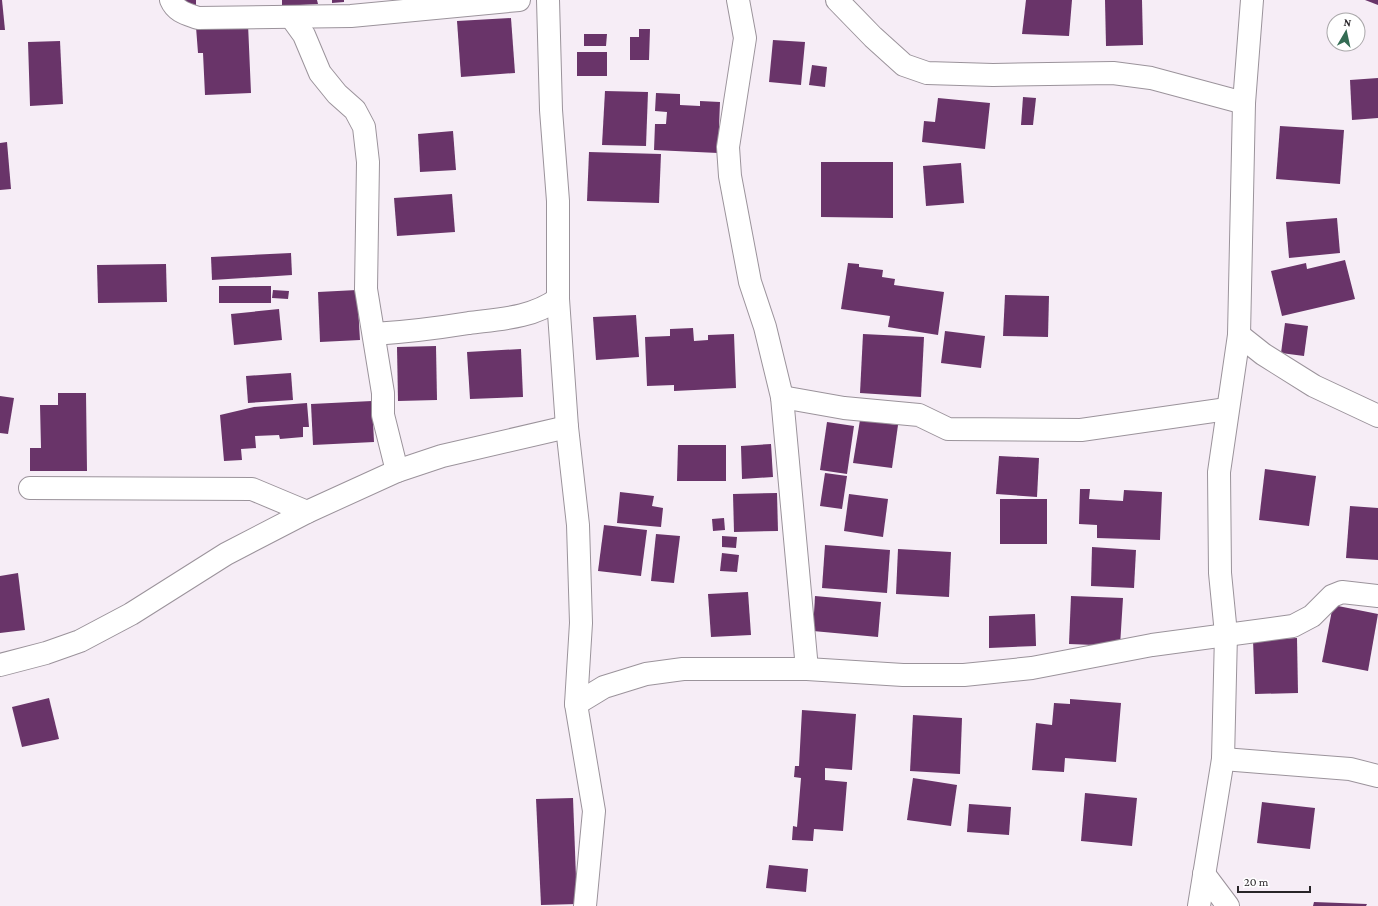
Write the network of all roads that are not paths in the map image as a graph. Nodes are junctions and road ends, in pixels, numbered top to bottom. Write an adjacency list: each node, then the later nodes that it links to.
1 (171, 0): 7 (street)
2 (519, 0): 7 (street)
3 (548, 0): 9 (street)
4 (738, 0): 12 (street)
5 (837, 0): 8 (street)
6 (1252, 0): 8 (street)
7 (291, 17): 10 (street)
8 (1244, 103): 11 (street)
9 (558, 299): 10 (street); 15 (street)
10 (374, 334): 16 (street)
11 (1239, 335): 13 (street); 14 (street)
12 (782, 397): 13 (street); 22 (street)
13 (1227, 409): 20 (street)
14 (1378, 416)
15 (567, 427): 16 (street); 23 (street)
16 (397, 471): 18 (street)
17 (30, 488): 18 (street)
18 (307, 512): 21 (street)
19 (1378, 596): 20 (street)
20 (1226, 634): 22 (street); 24 (street)
21 (0, 665)
22 (807, 669): 23 (street)
23 (576, 704): 27 (street)
24 (1223, 759): 25 (street); 26 (street)
25 (1378, 776)
26 (1204, 874): 28 (street); 29 (street)
27 (585, 906)
28 (1199, 906)
29 (1228, 906)

